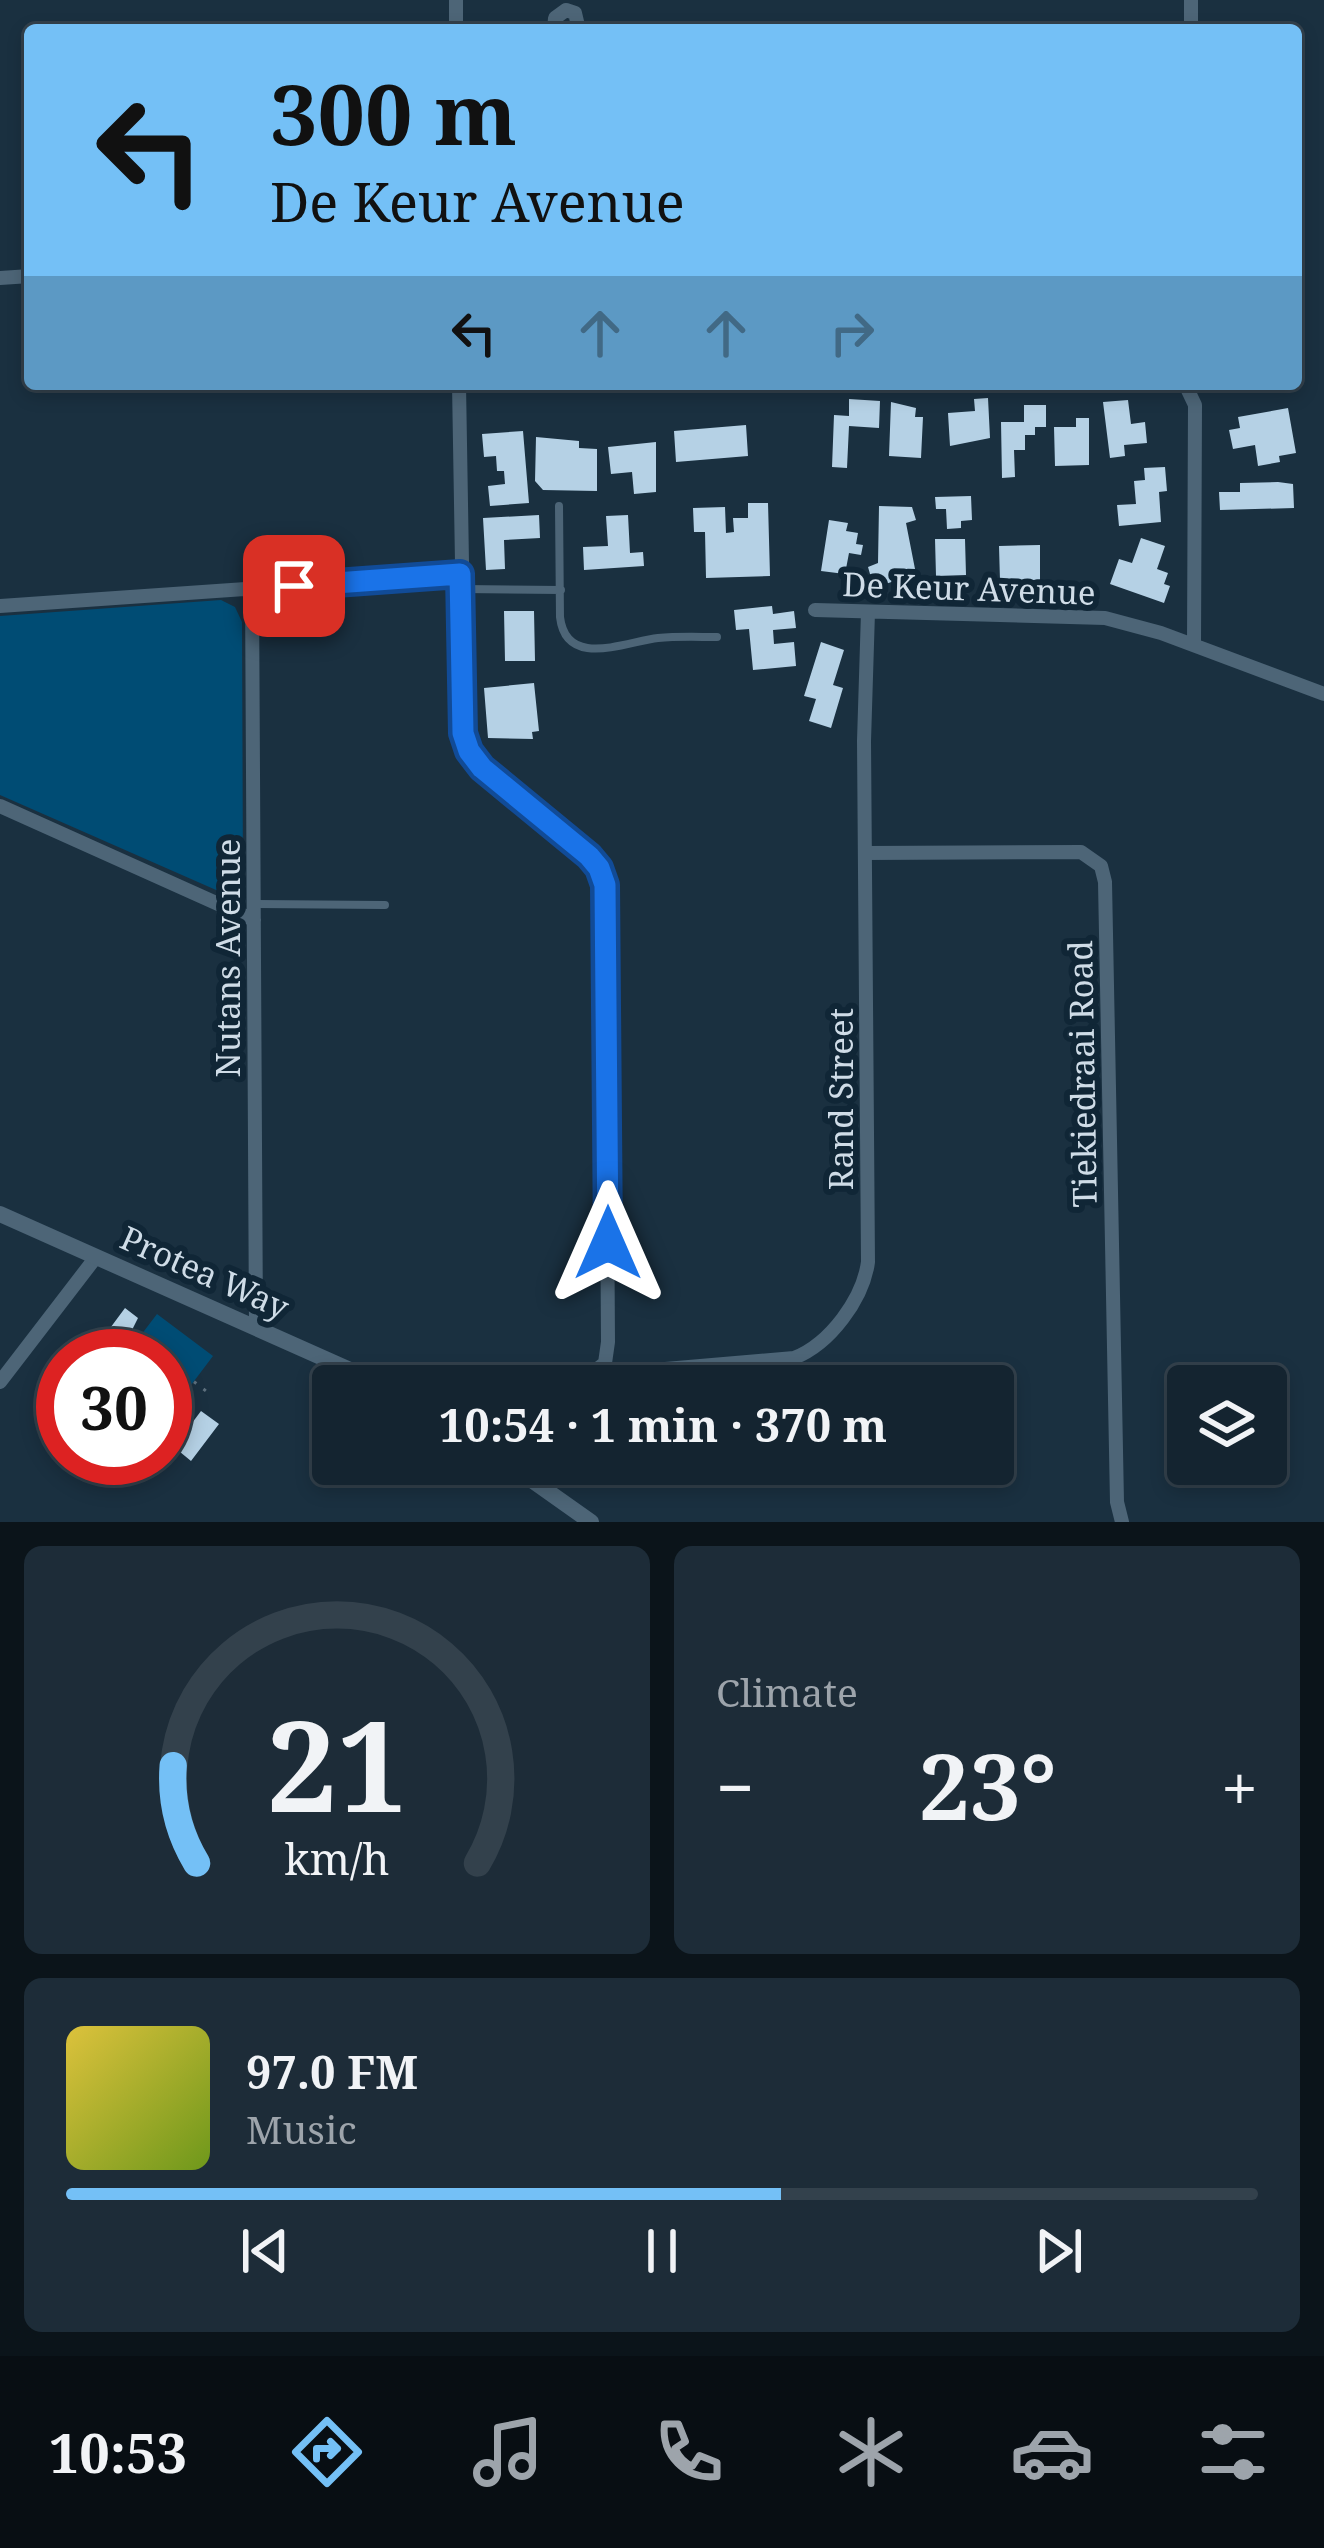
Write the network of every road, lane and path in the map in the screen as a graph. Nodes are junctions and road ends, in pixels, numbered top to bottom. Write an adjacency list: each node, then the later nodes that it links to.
1 (554, 24): 2 (street)
2 (578, 24)
3 (459, 390): 6 (street)
4 (1188, 390): 13 (street)
5 (559, 506): 8 (lane)
6 (460, 581): 7 (street); 8 (lane); 23 (street)
7 (252, 589): 9 (street); 18 (street, Nutans Avenue)
8 (561, 590): 12 (lane)
9 (0, 606)
10 (815, 610): 11 (street, De Keur Avenue)
11 (868, 612): 13 (street, De Keur Avenue); 16 (street, Rand Street)
12 (717, 637)
13 (1194, 644): 14 (street, De Keur Avenue)
14 (1324, 694)
15 (0, 806): 18 (street)
16 (865, 853): 24 (street, Rand Street); 30 (street, Tiekiedraai Road)
17 (385, 905): 18 (lane)
18 (254, 912): 21 (street, Nutans Avenue)
19 (0, 1214): 20 (street, Protea Way)
20 (96, 1257): 21 (street, Protea Way); 26 (street)
21 (256, 1328): 22 (street, Protea Way)
22 (339, 1365)
23 (603, 1365)
24 (712, 1365)
25 (192, 1380): 27 (path)
26 (0, 1382)
27 (206, 1391)
28 (539, 1485): 29 (street)
29 (591, 1522)
30 (1122, 1522)

